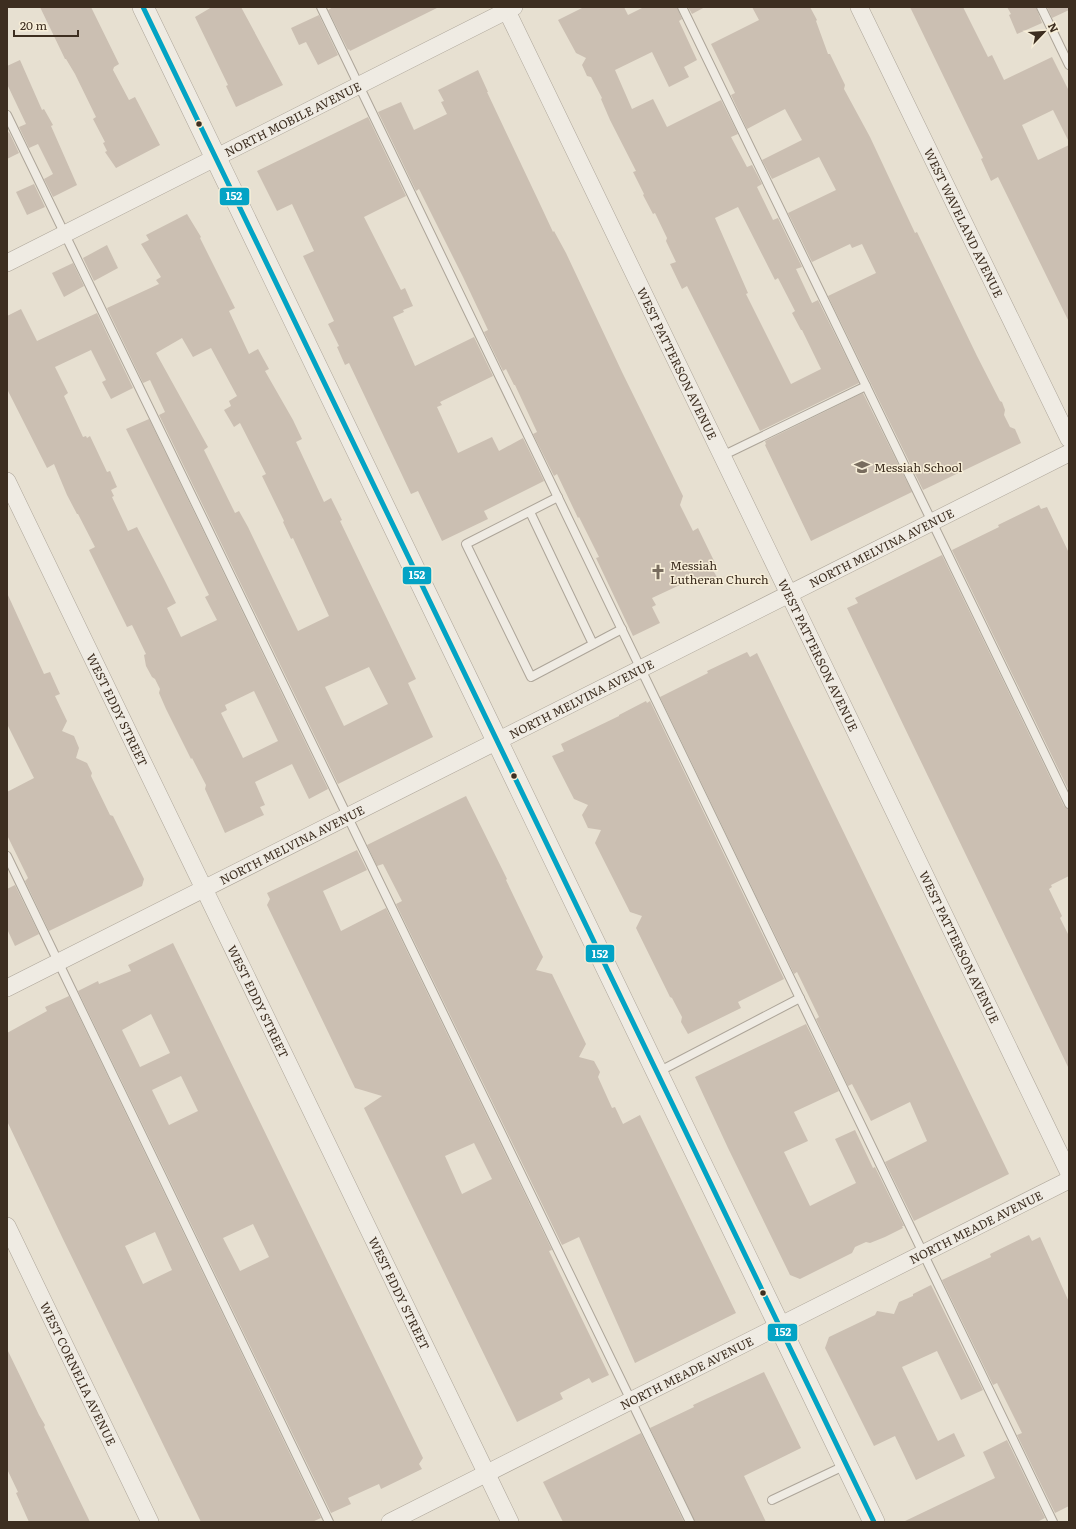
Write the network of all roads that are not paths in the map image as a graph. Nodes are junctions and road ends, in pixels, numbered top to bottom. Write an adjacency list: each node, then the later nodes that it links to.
1 (143, 7): 10 (street)
2 (321, 7): 8 (lane)
3 (682, 7): 13 (lane)
4 (859, 7): 14 (street, WEST WAVELAND AVENUE)
5 (1041, 7): 7 (lane)
6 (508, 8): 8 (street, NORTH MOBILE AVENUE); 16 (street, WEST PATTERSON AVENUE)
7 (1069, 65)
8 (359, 85): 10 (street, NORTH MOBILE AVENUE); 18 (lane)
9 (7, 114): 11 (lane)
10 (216, 158): 11 (street, NORTH MOBILE AVENUE); 25 (street)
11 (65, 234): 12 (street, NORTH MOBILE AVENUE); 27 (lane)
12 (7, 263)
13 (866, 386): 16 (lane); 20 (lane)
14 (1069, 439)
15 (1069, 453): 20 (street, NORTH MELVINA AVENUE)
16 (722, 456): 21 (street, WEST PATTERSON AVENUE)
17 (7, 481): 29 (street, WEST EDDY STREET)
18 (558, 497): 19 (lane); 22 (lane)
19 (530, 512): 23 (lane); 23 (lane)
20 (932, 522): 21 (street, NORTH MELVINA AVENUE); 26 (lane)
21 (789, 594): 24 (street, NORTH MELVINA AVENUE); 34 (street, WEST PATTERSON AVENUE)
22 (622, 629): 23 (lane); 24 (lane)
23 (593, 644)
24 (641, 669): 25 (street, NORTH MELVINA AVENUE); 32 (lane)
25 (498, 741): 27 (street, NORTH MELVINA AVENUE); 33 (street)
26 (1069, 804)
27 (348, 817): 29 (street, NORTH MELVINA AVENUE); 39 (lane)
28 (7, 856): 30 (lane)
29 (204, 889): 30 (street, NORTH MELVINA AVENUE); 41 (street, WEST EDDY STREET)
30 (59, 962): 31 (street, NORTH MELVINA AVENUE); 44 (lane)
31 (7, 988)
32 (800, 998): 33 (lane); 37 (lane)
33 (658, 1073): 38 (street)
34 (1069, 1173)
35 (1069, 1180): 37 (street, NORTH MEADE AVENUE)
36 (7, 1226): 43 (street, WEST CORNELIA AVENUE)
37 (924, 1253): 38 (street, NORTH MEADE AVENUE); 49 (lane)
38 (780, 1326): 39 (street, NORTH MEADE AVENUE); 40 (street)
39 (631, 1401): 41 (street, NORTH MEADE AVENUE); 47 (lane)
40 (846, 1464): 42 (lane); 48 (street)
41 (486, 1474): 45 (street, NORTH MEADE AVENUE); 46 (street, WEST EDDY STREET)
42 (772, 1500)
43 (150, 1522)
44 (329, 1522)
45 (390, 1522)
46 (510, 1522)
47 (690, 1522)
48 (874, 1522)
49 (1053, 1522)

